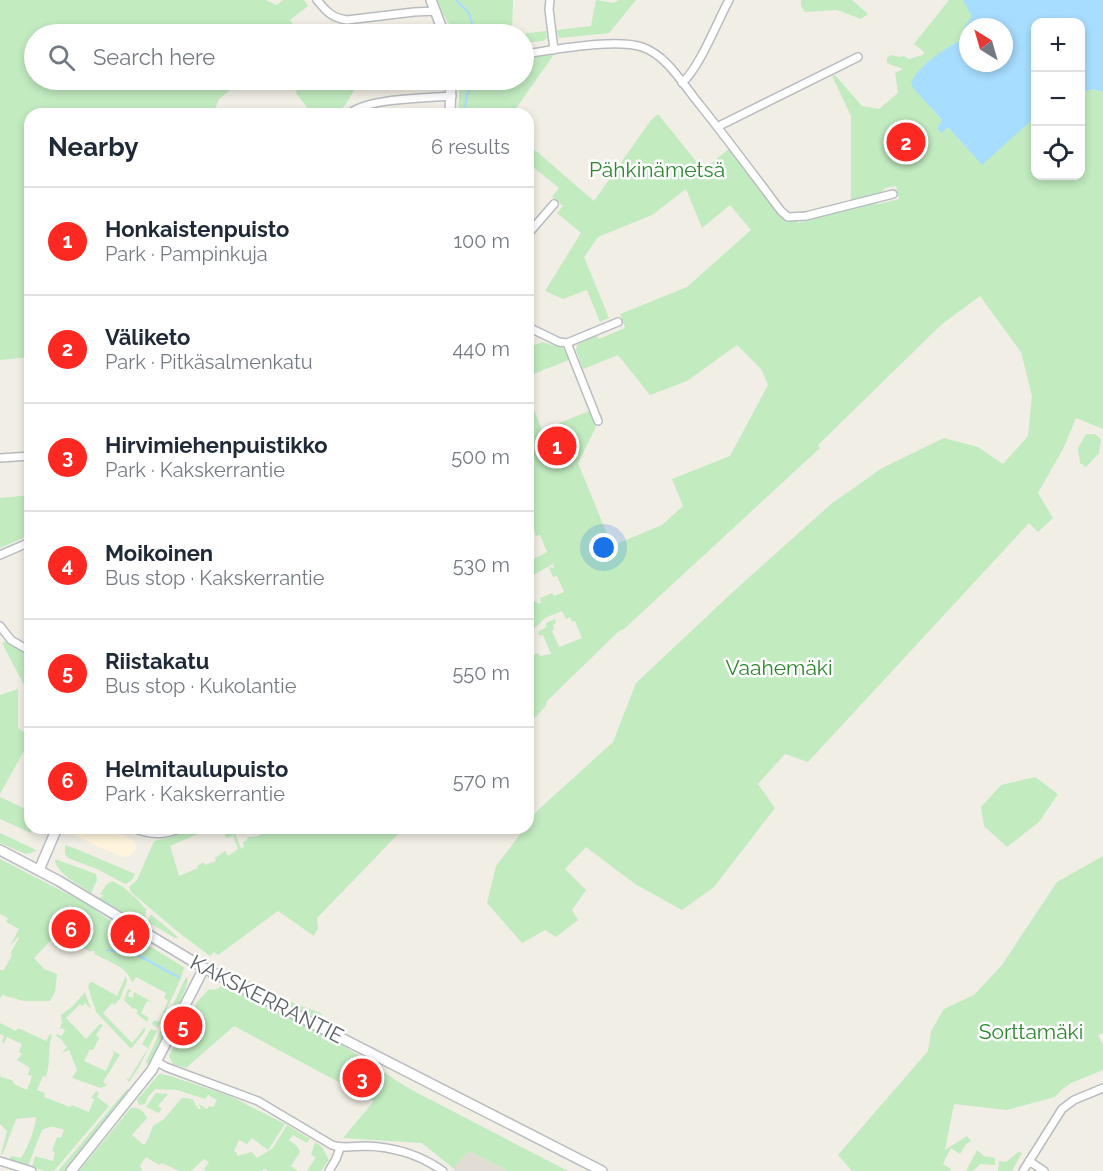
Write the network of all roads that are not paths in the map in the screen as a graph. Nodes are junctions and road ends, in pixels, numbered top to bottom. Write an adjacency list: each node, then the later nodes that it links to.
1 (316, 0): 5 (street)
2 (431, 0): 5 (main road)
3 (550, 0): 7 (street)
4 (729, 0): 10 (street)
5 (436, 11): 6 (main road)
6 (441, 24)
7 (554, 50): 8 (street); 10 (street)
8 (534, 53)
9 (858, 57): 15 (street)
10 (682, 82): 15 (street)
11 (452, 90): 12 (main road)
12 (452, 96): 13 (street); 14 (main road)
13 (358, 108)
14 (451, 108)
15 (717, 127): 16 (street)
16 (893, 194)
17 (554, 204): 18 (street)
18 (534, 227)
19 (618, 322): 21 (street)
20 (534, 330): 21 (street)
21 (567, 343): 22 (street)
22 (598, 421)
23 (24, 456): 24 (street)
24 (0, 458)
25 (24, 545): 26 (street)
26 (0, 555)
27 (0, 626): 28 (street)
28 (24, 648)
29 (54, 834): 31 (main road)
30 (0, 850): 31 (main road, KAKSKERRANTIE)
31 (39, 870): 32 (main road, KAKSKERRANTIE)
32 (204, 968): 33 (main road); 42 (main road, KAKSKERRANTIE)
33 (157, 1062): 35 (street); 39 (main road)
34 (1103, 1088): 37 (street)
35 (340, 1148): 40 (street); 41 (street)
36 (0, 1161): 38 (street)
37 (1029, 1161): 43 (street); 44 (street)
38 (32, 1171)
39 (71, 1171)
40 (329, 1171)
41 (443, 1171)
42 (602, 1171)
43 (1023, 1171)
44 (1044, 1171)

